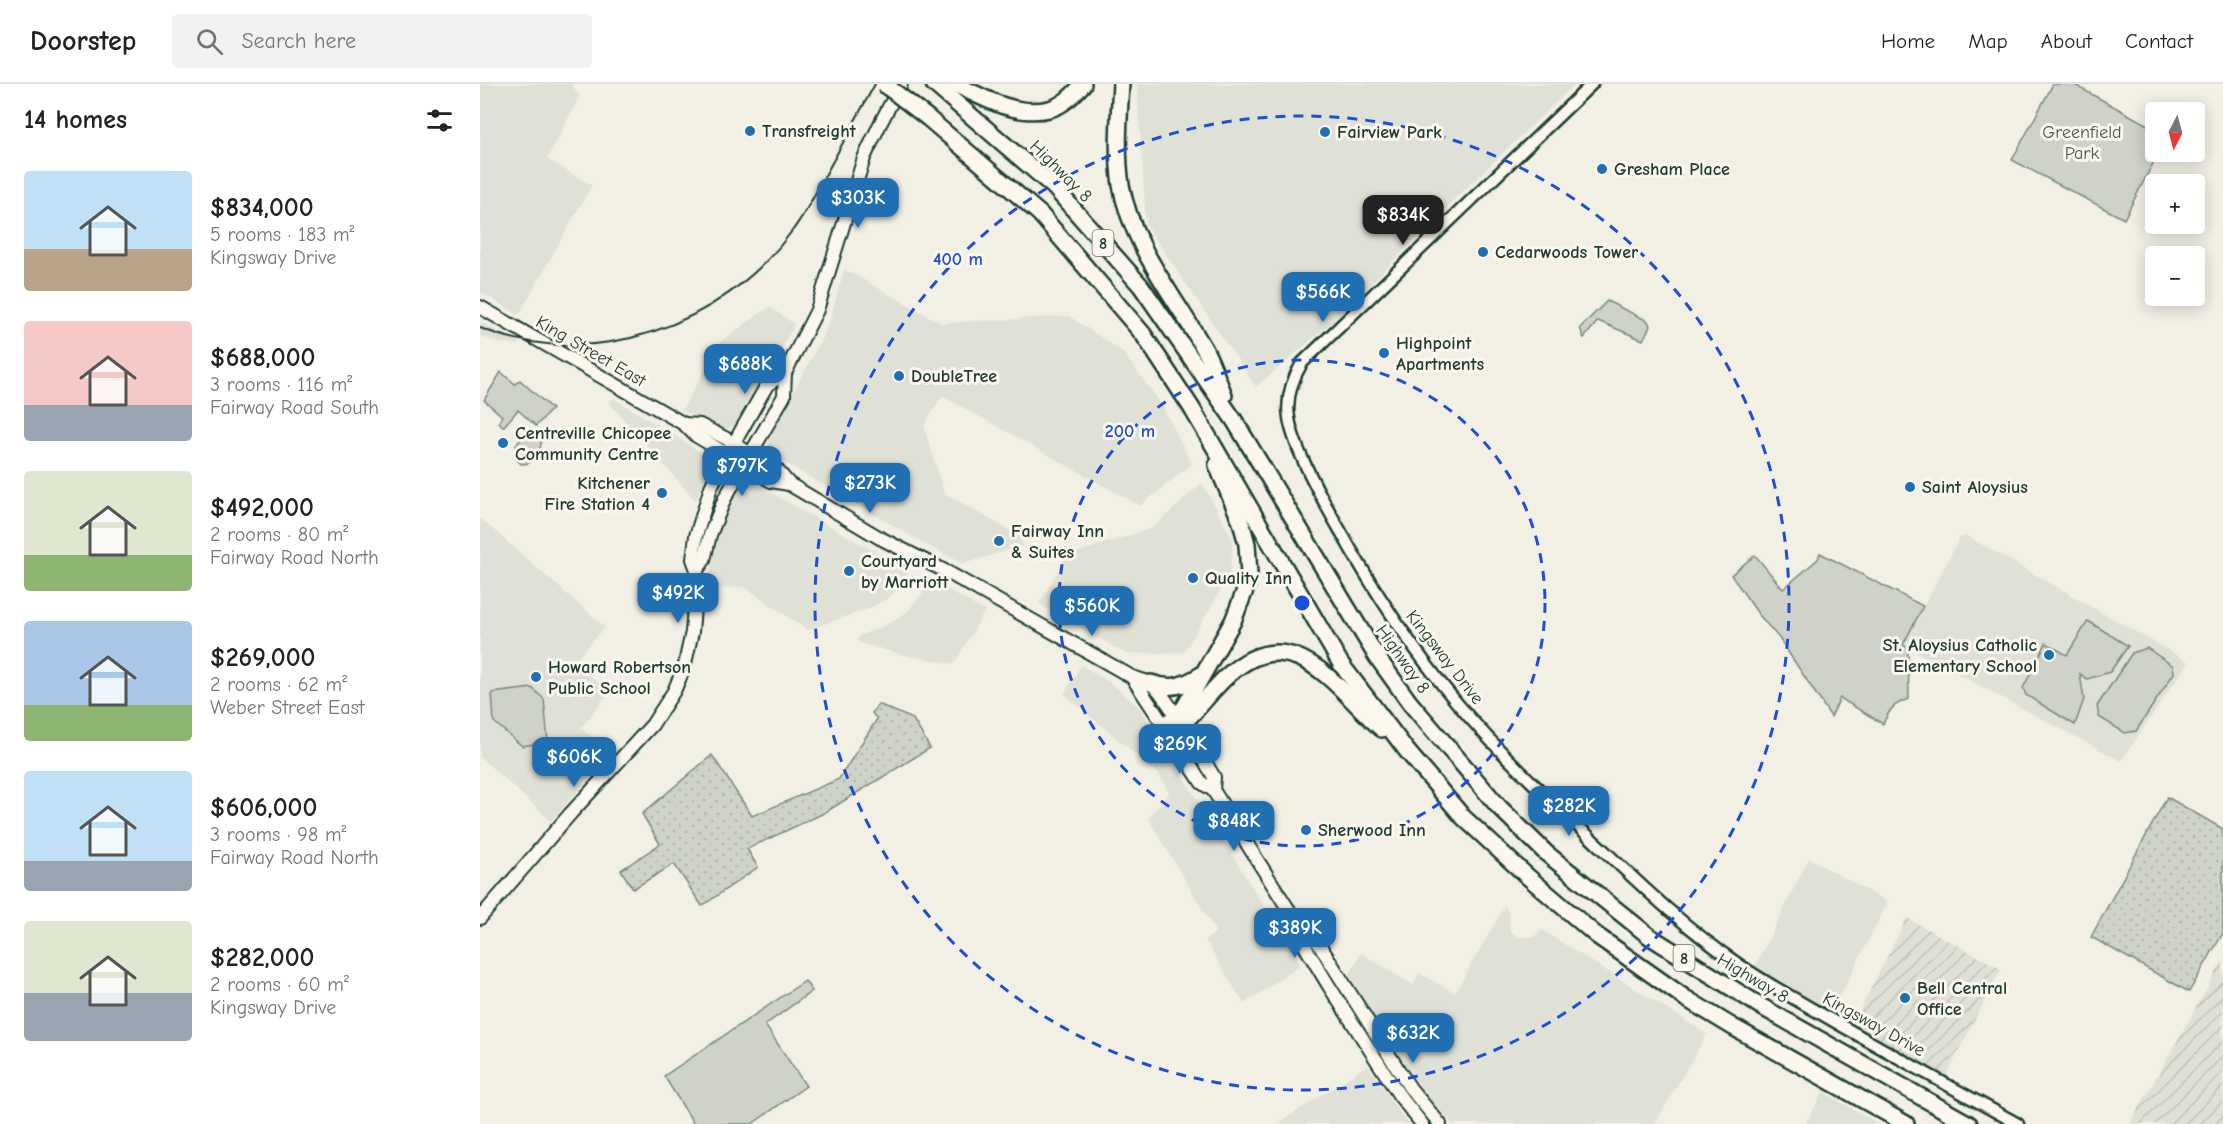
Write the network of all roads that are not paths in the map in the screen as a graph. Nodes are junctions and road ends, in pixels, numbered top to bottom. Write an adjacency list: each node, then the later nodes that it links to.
1 (884, 84): 10 (highway, 8, bridge)
2 (901, 84): 8 (main road)
3 (1083, 84): 6 (highway)
4 (1121, 84): 9 (highway)
5 (1592, 84): 25 (street, Kingsway Drive)
6 (944, 86): 9 (highway, Highway 8 / 8)
7 (480, 308): 11 (main road, King Street East)
8 (785, 373): 11 (main road); 12 (main road)
9 (1234, 420): 24 (highway, Highway 8 / 8)
10 (1212, 442): 14 (highway); 18 (highway, 8)
11 (731, 449): 12 (main road, King Street East); 13 (main road)
12 (747, 459): 13 (main road); 15 (main road, King Street East)
13 (697, 570): 19 (main road)
14 (1203, 673): 16 (highway); 17 (highway)
15 (1132, 677): 16 (main road, King Street East); 17 (main road, King Street East)
16 (1151, 683): 17 (main road)
17 (1174, 725): 18 (highway); 20 (main road)
18 (1407, 751): 23 (highway, 8)
19 (480, 918)
20 (1304, 934): 21 (main road); 22 (main road)
21 (1422, 1124)
22 (1440, 1124)
23 (1906, 1124)
24 (1970, 1124)
25 (2018, 1124)

